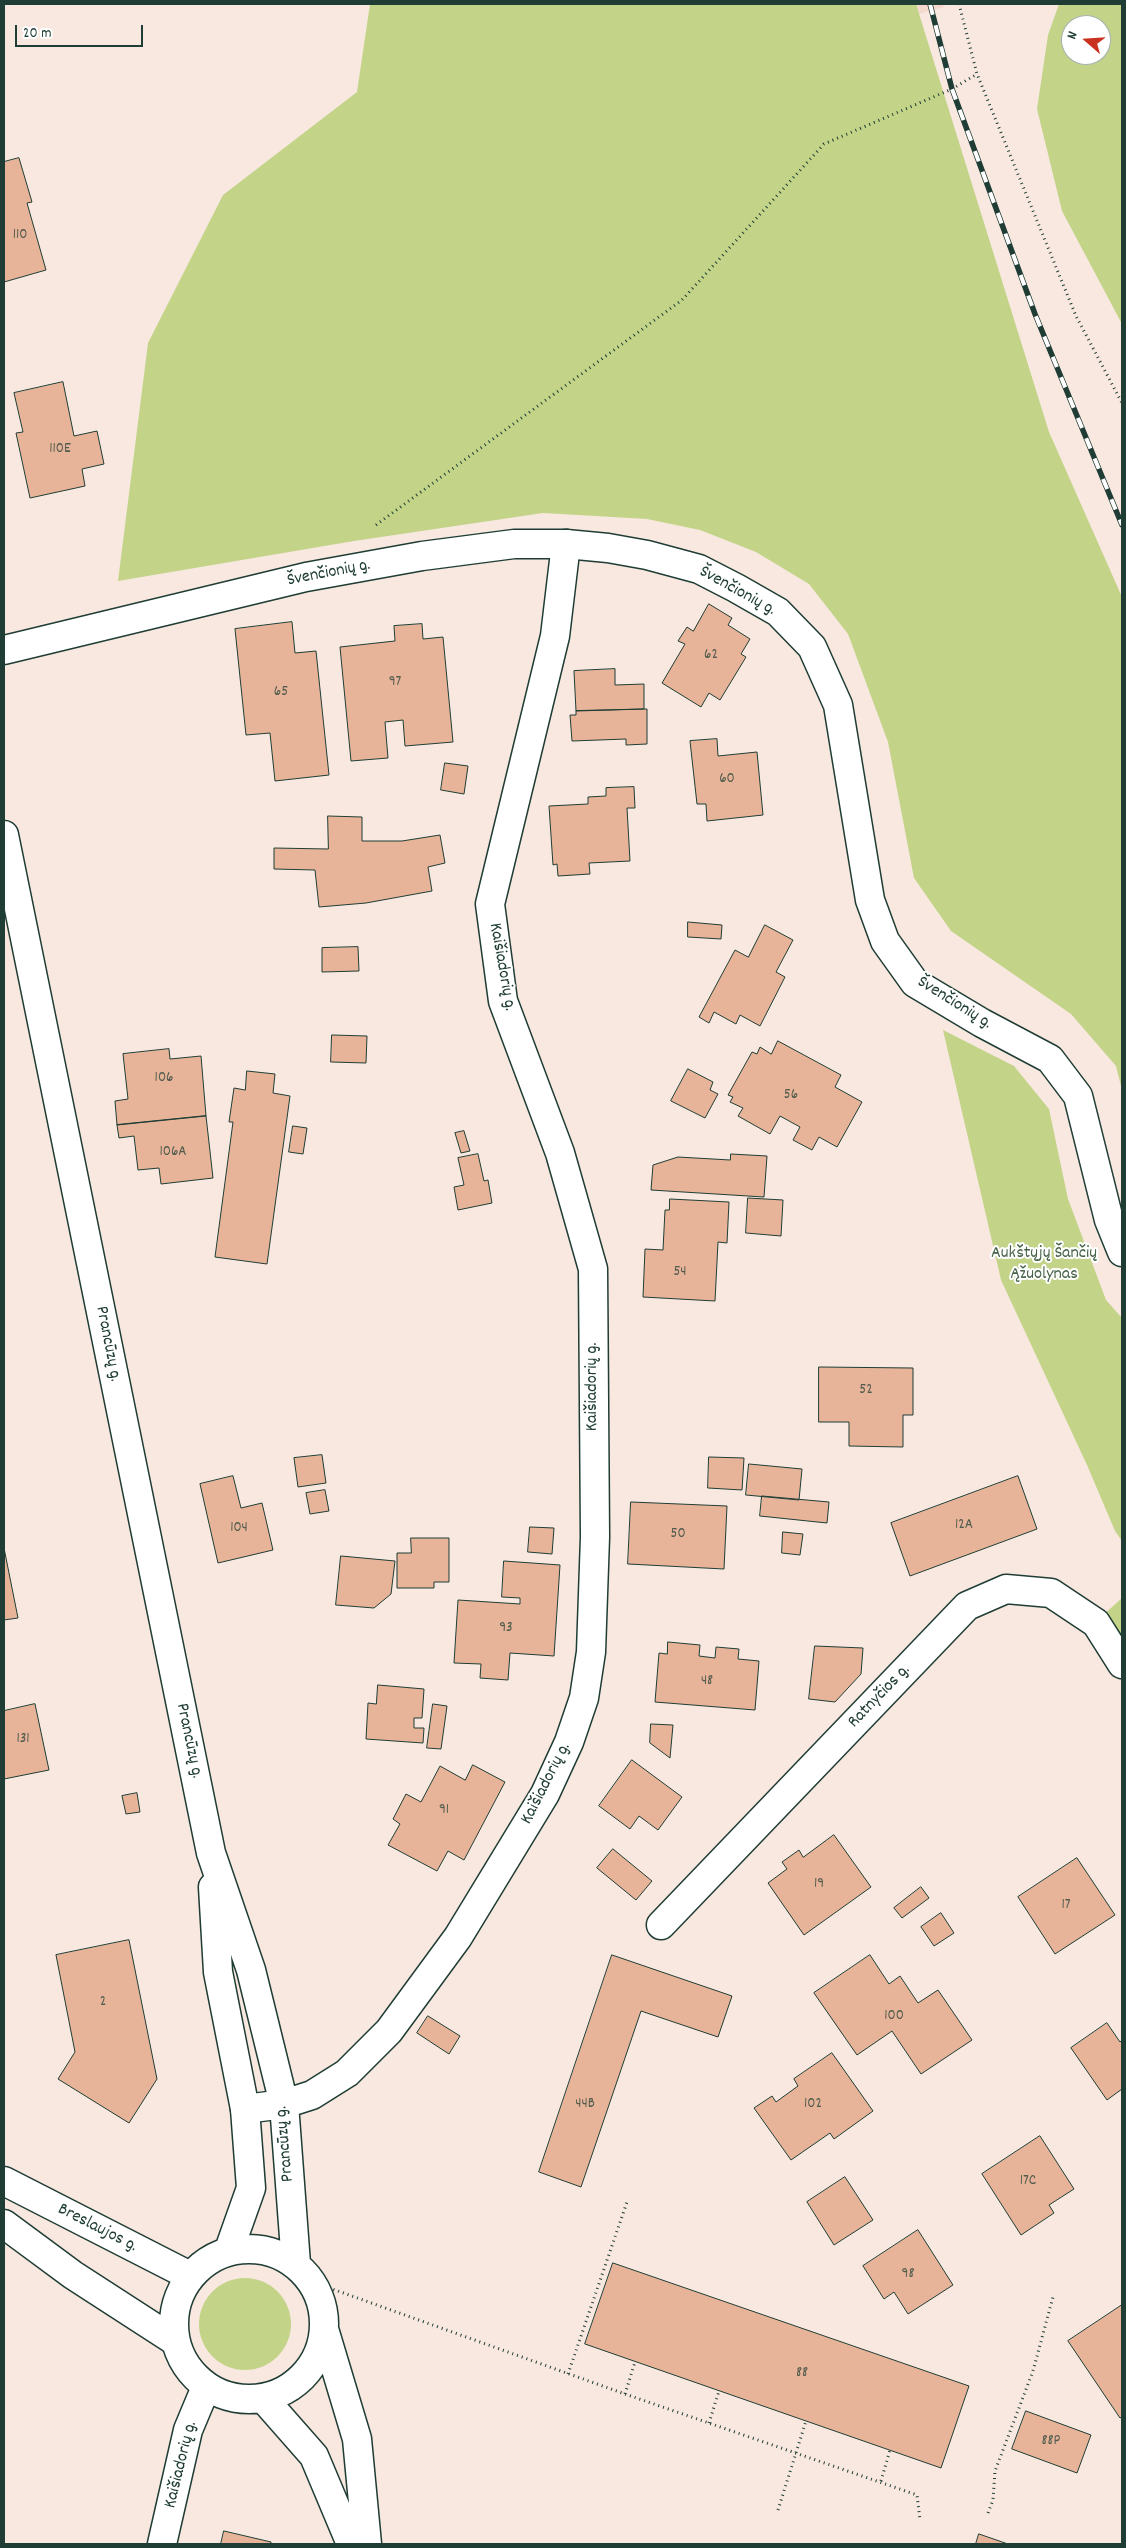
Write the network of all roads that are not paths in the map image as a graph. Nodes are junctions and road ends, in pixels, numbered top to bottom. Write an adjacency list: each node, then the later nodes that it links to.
1 (566, 544): 2 (street, Švenčionių g.); 4 (street, Švenčionių g.); 8 (street, Kaišiadorių g.)
2 (4, 650)
3 (4, 835): 6 (street, Prancūzų g.)
4 (1122, 1252)
5 (1122, 1664): 7 (street, Ratnyčios g.)
6 (211, 1853): 8 (street, Prancūzų g.); 9 (street, Prancūzų g.)
7 (661, 1926)
8 (284, 2104): 9 (street, Kaišiadorių g.); 13 (street, Prancūzų g.)
9 (246, 2109): 12 (street, Prancūzų g.)
10 (4, 2181): 14 (street, Breslaujos g.)
11 (4, 2224): 16 (street)
12 (229, 2250): 13 (street); 14 (street)
13 (304, 2273): 15 (street)
14 (190, 2276): 16 (street)
15 (324, 2330): 18 (street); 21 (street)
16 (175, 2341): 17 (street)
17 (206, 2387): 18 (street); 19 (street, Kaišiadorių g.)
18 (263, 2398): 20 (street)
19 (162, 2544)
20 (351, 2544)
21 (367, 2544)

